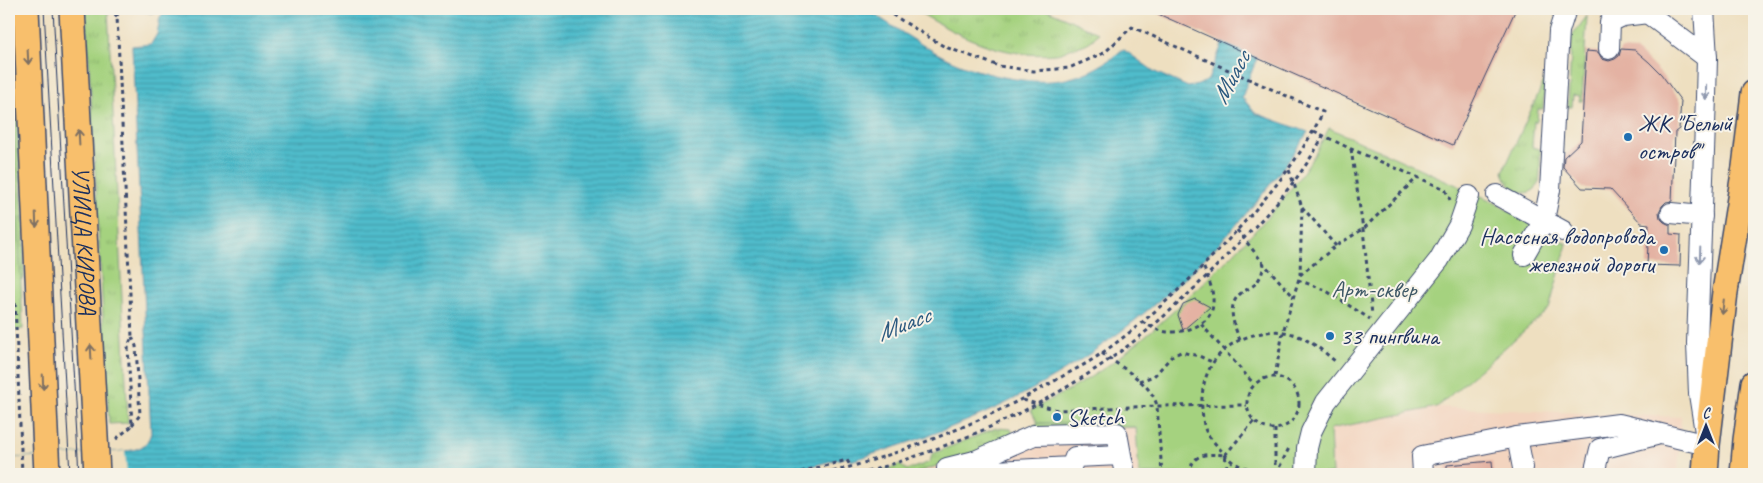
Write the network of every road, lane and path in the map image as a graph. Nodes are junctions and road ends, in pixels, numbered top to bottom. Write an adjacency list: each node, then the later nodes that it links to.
1 (26, 9): 72 (main road, УЛИЦА КИРОВА, one-way to 72)
2 (72, 9): 70 (main road, УЛИЦА КИРОВА, one-way to 2)
3 (110, 9): 9 (path)
4 (119, 9): 9 (path)
5 (883, 9): 13 (path)
6 (1566, 9): 24 (street)
7 (1704, 9): 11 (street)
8 (1645, 11): 10 (street); 11 (street)
9 (116, 16): 46 (path)
10 (1609, 49)
11 (1707, 58): 23 (street, one-way to 23)
12 (1754, 93): 67 (main road, one-way to 67)
13 (1314, 131): 14 (path); 16 (path)
14 (1323, 136): 15 (path); 18 (path)
15 (1352, 149): 17 (path); 25 (path)
16 (1289, 170): 18 (path); 26 (path)
17 (1418, 177): 20 (path); 25 (path)
18 (1293, 182): 21 (path); 28 (path)
19 (1497, 196): 24 (street)
20 (1460, 200): 86 (street)
21 (1302, 207): 29 (path); 33 (path)
22 (1671, 213): 23 (street)
23 (1702, 216): 67 (street, one-way to 67)
24 (1544, 220): 27 (street); 30 (street)
25 (1363, 229): 29 (path); 39 (path)
26 (1237, 230): 28 (path); 32 (path)
27 (1564, 231)
28 (1244, 238): 31 (path); 34 (path)
29 (1336, 246): 33 (path)
30 (1524, 255)
31 (1264, 264): 36 (path); 47 (path)
32 (1203, 266): 34 (path); 40 (path)
33 (1300, 275): 35 (path)
34 (1207, 276): 42 (path); 43 (path)
35 (1298, 280): 36 (path); 39 (path)
36 (1293, 296): 45 (path)
37 (9, 302): 75 (path)
38 (1378, 313): 39 (path)
39 (1373, 321)
40 (1142, 322): 43 (path); 49 (path)
41 (1191, 324): 44 (path)
42 (1201, 324): 44 (path); 48 (path)
43 (1152, 327): 44 (path); 50 (path)
44 (1195, 328)
45 (1283, 332): 47 (path); 52 (path); 53 (path)
46 (132, 337): 63 (path); 63 (path)
47 (1240, 340): 48 (path)
48 (1224, 351): 51 (path); 56 (path)
49 (1102, 353): 50 (path); 57 (path)
50 (1110, 359): 54 (path); 58 (path)
51 (1212, 362): 54 (path); 59 (path)
52 (1338, 364)
53 (1275, 376): 56 (path); 64 (path)
54 (1139, 381): 61 (path)
55 (1754, 383): 90 (main road)
56 (1254, 384): 60 (path)
57 (1023, 400): 58 (path); 73 (path)
58 (1037, 404): 61 (path); 78 (path)
59 (1202, 405): 60 (path); 61 (path); 69 (path)
60 (1247, 405): 62 (path)
61 (1157, 406): 81 (path)
62 (1254, 421): 64 (path); 69 (path)
63 (132, 426): 70 (path)
64 (1275, 429): 85 (path)
65 (1662, 434): 66 (street); 67 (street); 88 (street)
66 (1516, 437): 74 (street); 87 (street)
67 (1706, 445): 89 (main road)
68 (1121, 455): 71 (street); 71 (street); 80 (street)
69 (1225, 455): 82 (path); 83 (path); 84 (path)
70 (103, 457)
71 (974, 461): 79 (street)
72 (46, 465)
73 (851, 467): 76 (path); 77 (path)
74 (1523, 468)
75 (22, 474)
76 (793, 474)
77 (825, 474)
78 (860, 474)
79 (947, 474)
80 (1125, 474)
81 (1162, 474)
82 (1190, 474)
83 (1228, 474)
84 (1271, 474)
85 (1275, 474)
86 (1306, 474)
87 (1423, 474)
88 (1594, 474)
89 (1705, 474)
90 (1743, 474)

